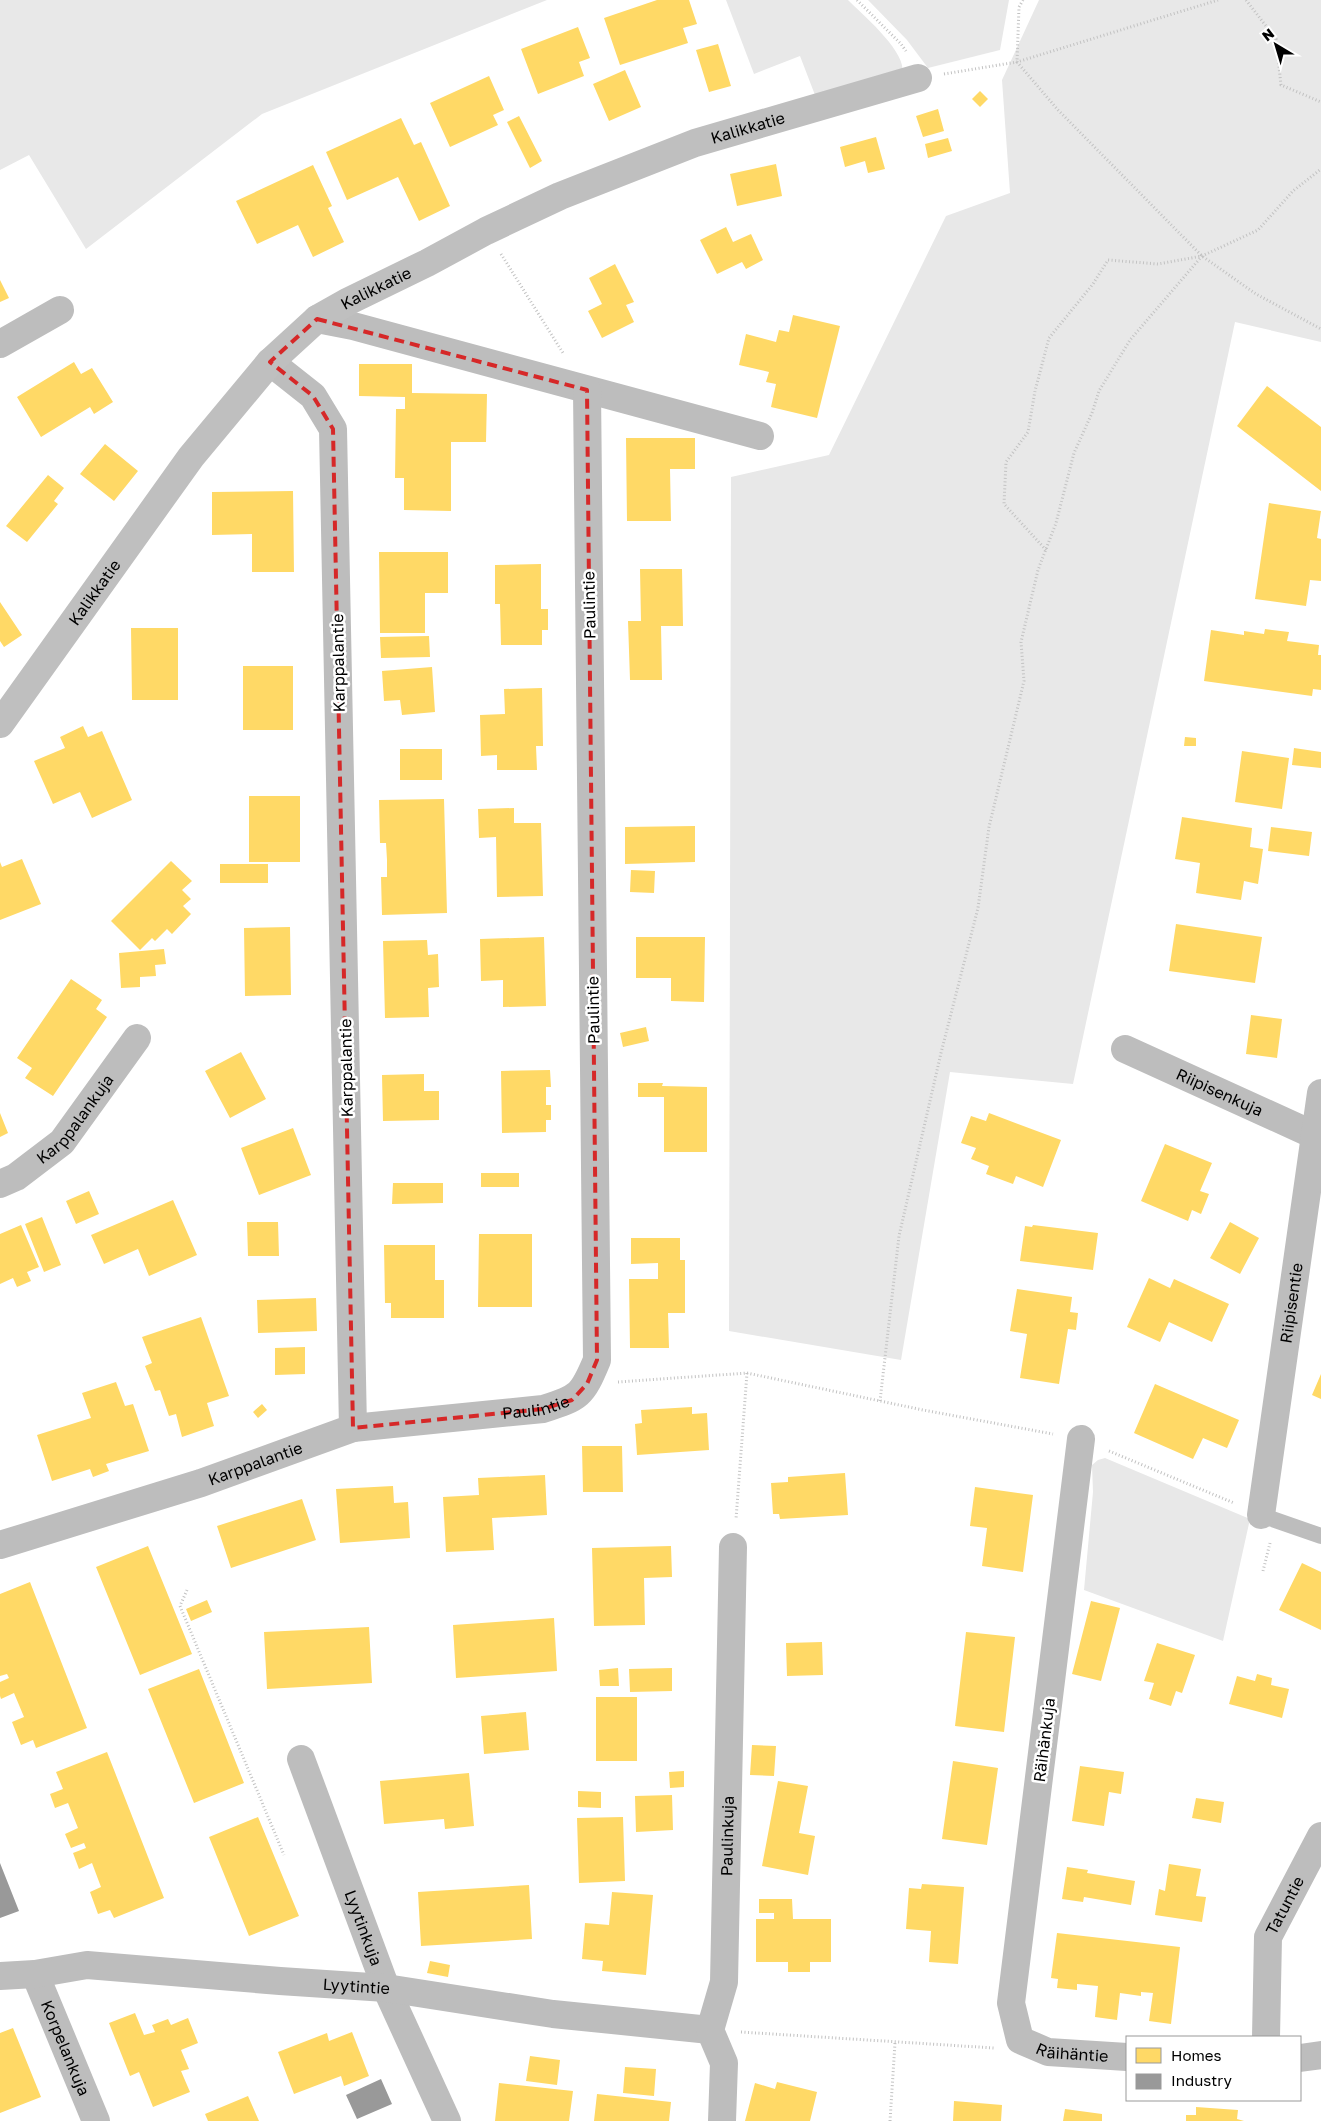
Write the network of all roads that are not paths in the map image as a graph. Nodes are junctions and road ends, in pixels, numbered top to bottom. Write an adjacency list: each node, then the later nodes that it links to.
1 (918, 78): 3 (street, Kalikkatie)
2 (60, 310): 4 (street)
3 (317, 319): 5 (street, Kalikkatie); 6 (street)
4 (0, 344)
5 (270, 362): 8 (street, Kalikkatie); 14 (street, Karppalantie)
6 (587, 390): 7 (street); 14 (street, Paulintie)
7 (760, 436)
8 (0, 724)
9 (137, 1038): 13 (street, Karppalankuja)
10 (1125, 1049): 12 (street, Riipisenkuja)
11 (1321, 1093): 12 (street, Riipisentie)
12 (1314, 1135): 16 (street, Riipisentie)
13 (0, 1184)
14 (353, 1428): 18 (street, Karppalantie)
15 (1081, 1439): 27 (street, Räihänkuja)
16 (1269, 1517): 17 (lane)
17 (1321, 1536)
18 (0, 1545)
19 (733, 1547): 25 (street, Paulinkuja)
20 (301, 1759): 24 (street, Lyytinkuja)
21 (1321, 1836): 26 (street, Tatuntie)
22 (35, 1974): 23 (street, Lyytintie); 24 (street, Lyytintie); 31 (street, Korpelankuja)
23 (0, 1976)
24 (386, 1988): 25 (street, Lyytintie); 32 (street, Lyytinkuja)
25 (710, 2030): 33 (street)
26 (1266, 2036)
27 (1020, 2040): 29 (street, Räihäntie)
28 (1321, 2055): 30 (street)
29 (1126, 2056)
30 (1301, 2058)
31 (96, 2121)
32 (446, 2121)
33 (722, 2121)

